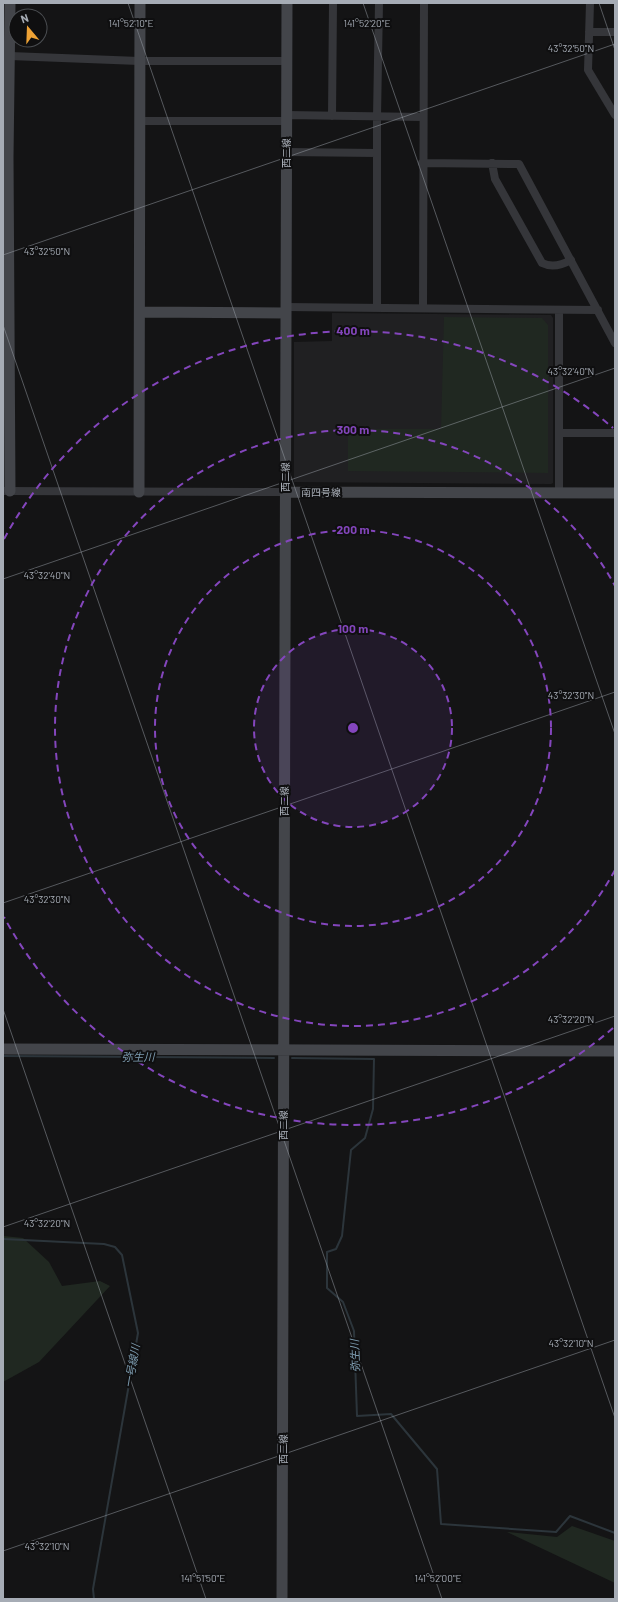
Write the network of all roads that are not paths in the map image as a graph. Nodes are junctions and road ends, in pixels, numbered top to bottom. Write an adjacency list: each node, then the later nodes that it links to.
1 (10, 3): 10 (street)
2 (140, 3): 11 (street)
3 (286, 3): 12 (street, 西二線)
4 (333, 3): 14 (street)
5 (379, 3): 15 (street)
6 (424, 3): 16 (street)
7 (590, 3): 8 (street)
8 (589, 32): 9 (street); 13 (street)
9 (615, 32)
10 (10, 56): 11 (street); 21 (street)
11 (139, 60): 12 (street); 18 (street)
12 (286, 62): 17 (street, 西二線)
13 (615, 115)
14 (332, 116): 15 (street); 17 (street)
15 (377, 117): 16 (street); 20 (street)
16 (422, 117): 22 (street)
17 (286, 118): 18 (street); 19 (street, 西二線)
18 (140, 121): 30 (street)
19 (286, 152): 20 (street); 27 (street, 西二線)
20 (377, 153): 25 (street)
21 (6, 157): 34 (street)
22 (422, 163): 23 (street); 26 (street)
23 (492, 164): 24 (street); 24 (street)
24 (571, 260): 29 (street)
25 (377, 307): 26 (street); 27 (street)
26 (422, 308): 28 (street)
27 (285, 310): 30 (street); 36 (street, 西二線)
28 (559, 310): 29 (street); 32 (street)
29 (598, 310): 31 (street)
30 (140, 312): 35 (street)
31 (615, 343)
32 (559, 433): 33 (street); 37 (street)
33 (615, 433)
34 (7, 491): 35 (street, 南四号線)
35 (139, 492): 36 (street, 南四号線)
36 (285, 492): 37 (street, 南四号線); 40 (street, 西二線)
37 (559, 493): 38 (street, 南四号線)
38 (615, 493)
39 (3, 1049): 40 (street)
40 (284, 1051): 41 (street); 42 (street, 西二線)
41 (615, 1051)
42 (282, 1599)

